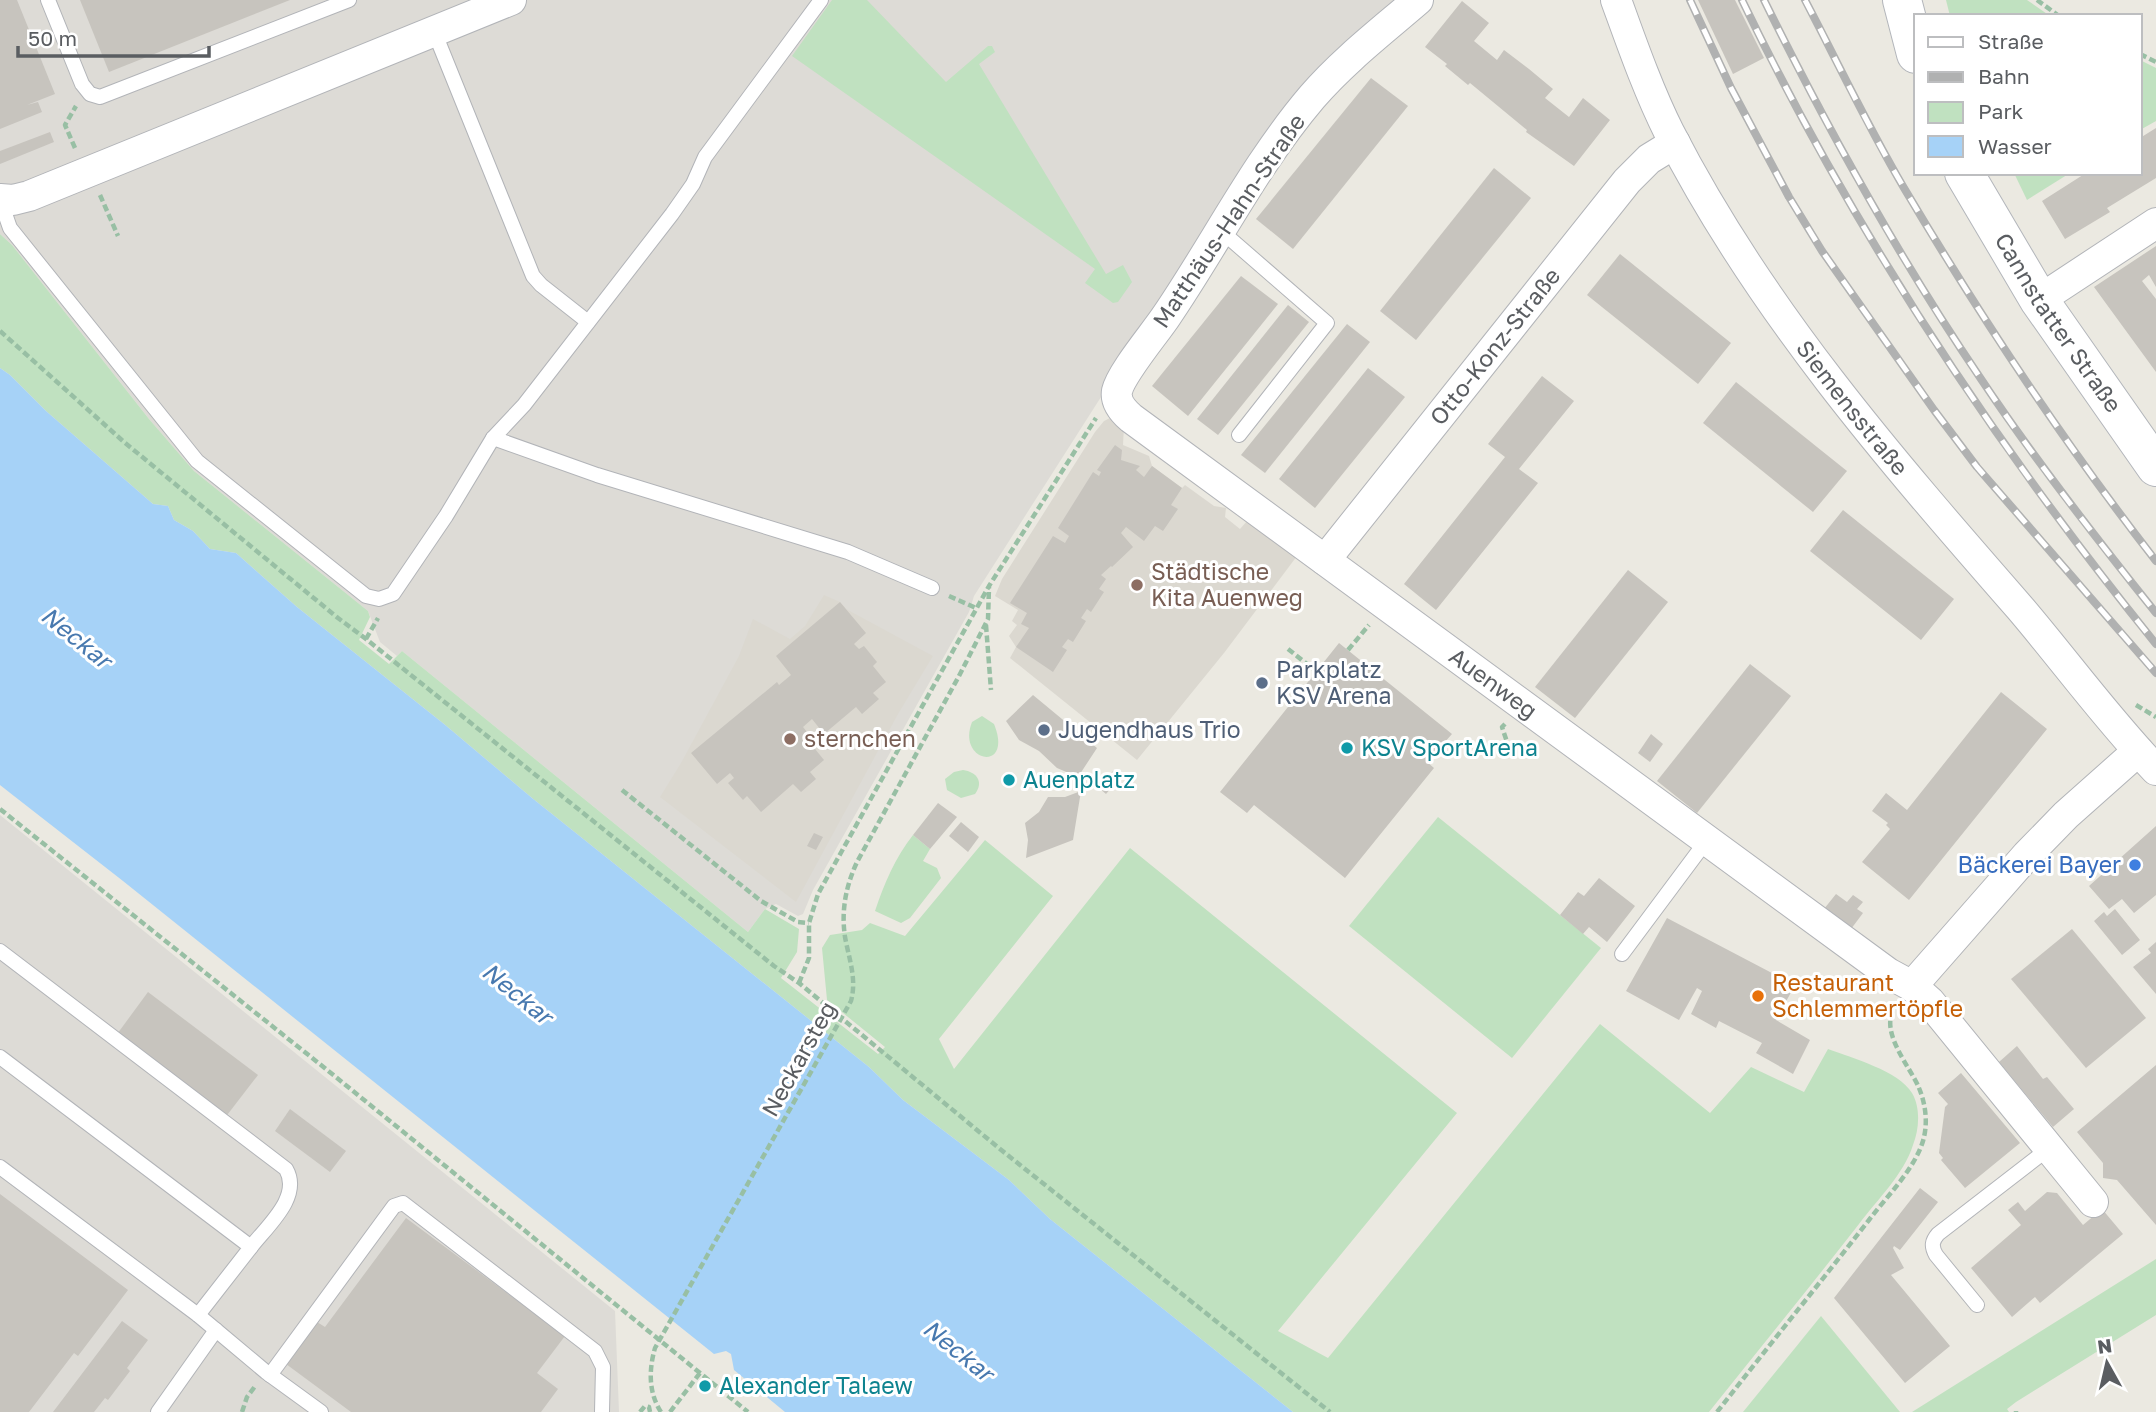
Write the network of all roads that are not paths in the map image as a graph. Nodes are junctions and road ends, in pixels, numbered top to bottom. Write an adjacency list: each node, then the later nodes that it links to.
1 (48, 0): 2 (lane)
2 (349, 0)
3 (511, 0): 8 (street)
4 (821, 0): 17 (lane)
5 (1418, 0): 15 (street, Matthäus-Hahn-Straße)
6 (1616, 0): 10 (street, Siemensstraße)
7 (1902, 0): 9 (main road)
8 (435, 31): 13 (street); 17 (lane)
9 (1914, 46)
10 (1675, 143): 23 (street, Otto-Konz-Straße); 25 (street, Siemensstraße)
11 (1965, 175): 16 (main road, Cannstatter Straße)
12 (1989, 175): 16 (main road, Cannstatter Straße)
13 (0, 199): 21 (lane)
14 (2156, 223): 16 (street)
15 (1220, 230): 18 (street, Matthäus-Hahn-Straße); 20 (lane)
16 (2048, 294): 19 (main road, Cannstatter Straße); 22 (main road, Cannstatter Straße)
17 (588, 323): 21 (lane)
18 (1117, 396): 23 (street, Auenweg)
19 (2156, 430)
20 (1239, 435)
21 (493, 438): 24 (lane)
22 (2156, 467)
23 (1325, 560): 26 (street, Auenweg)
24 (932, 588)
25 (2147, 761): 29 (street)
26 (1707, 840): 28 (lane); 29 (street, Auenweg)
27 (0, 951): 34 (lane)
28 (1622, 954)
29 (1912, 986): 31 (street, Auenweg)
30 (0, 1057): 34 (lane)
31 (2048, 1149): 33 (street, Auenweg); 35 (lane)
32 (0, 1167): 36 (lane)
33 (2093, 1202)
34 (251, 1247): 36 (lane)
35 (1977, 1305)
36 (198, 1315): 37 (lane)
37 (216, 1330): 38 (lane); 39 (lane)
38 (268, 1373): 40 (lane); 41 (lane)
39 (158, 1412)
40 (321, 1412)
41 (602, 1412)

